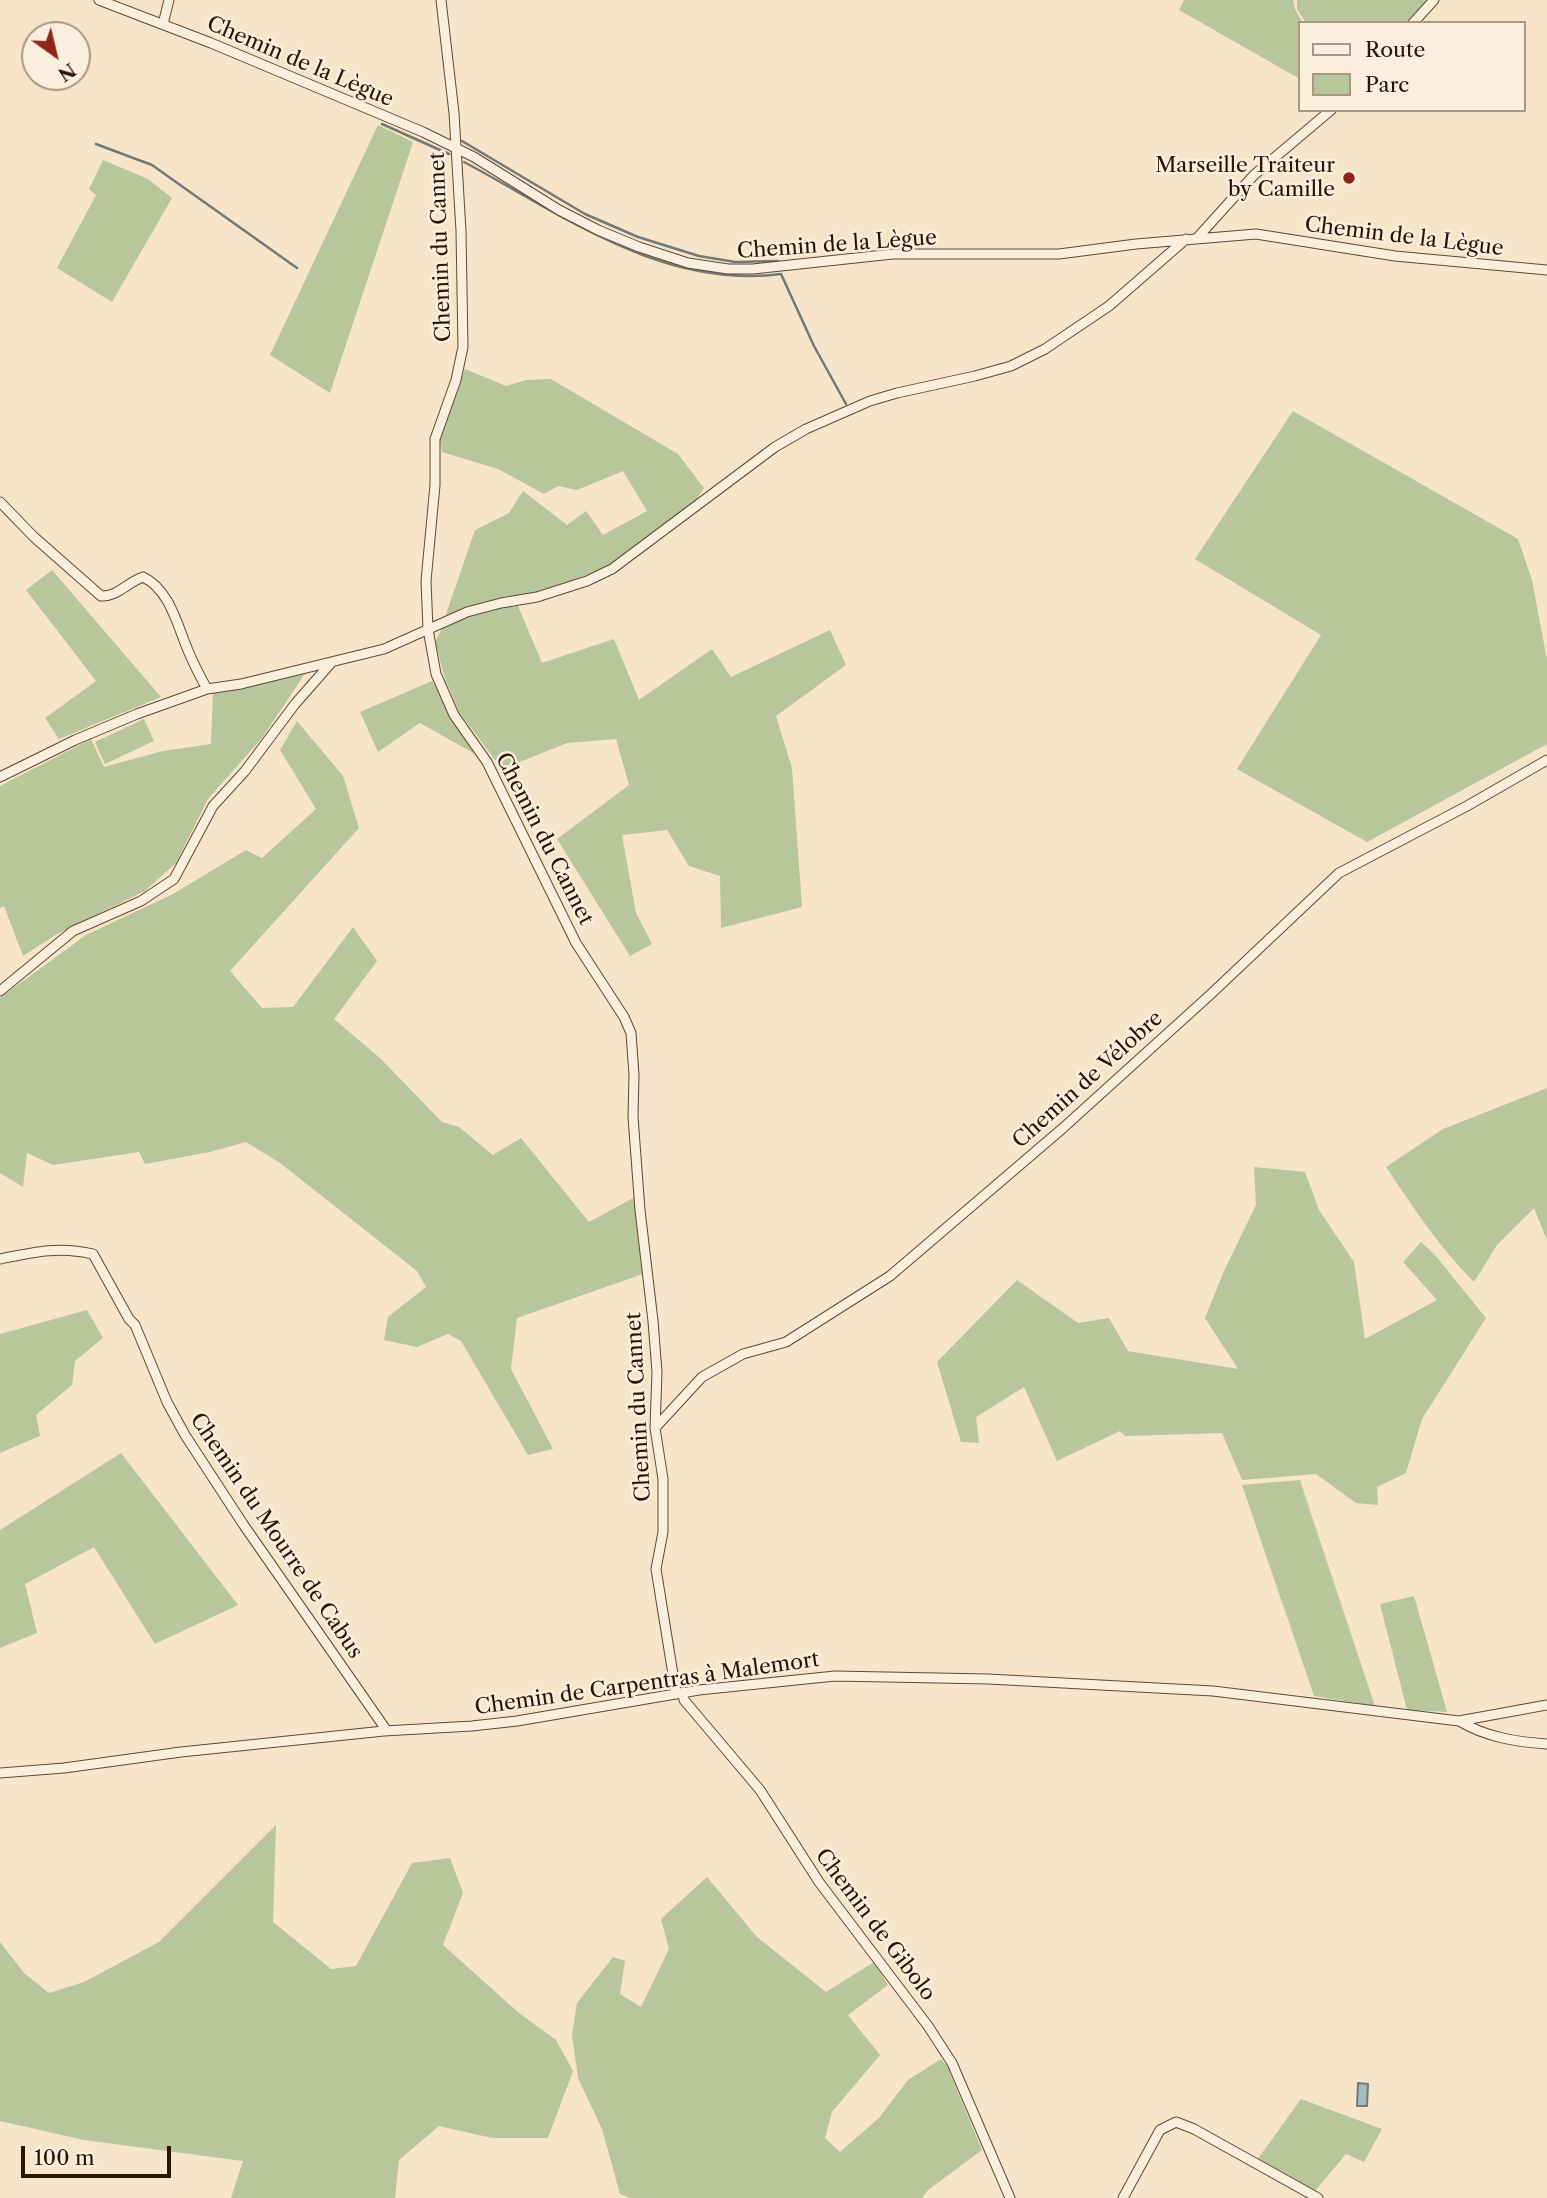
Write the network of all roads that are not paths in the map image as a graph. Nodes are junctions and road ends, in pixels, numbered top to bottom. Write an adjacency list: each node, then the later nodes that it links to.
1 (99, 0): 6 (street, Chemin de la Lègue)
2 (169, 0): 6 (street)
3 (441, 0): 8 (street, Chemin du Cannet)
4 (1434, 0): 5 (street)
5 (1415, 21)
6 (163, 24): 8 (street, Chemin de la Lègue)
7 (1329, 112): 9 (street)
8 (455, 147): 10 (street, Chemin de la Lègue); 13 (street, Chemin du Cannet)
9 (1198, 237): 10 (street, Chemin de la Lègue); 11 (street, Chemin de la Lègue)
10 (1186, 239): 13 (street)
11 (1547, 270)
12 (0, 502): 15 (street)
13 (428, 629): 14 (street); 20 (street, Chemin du Cannet)
14 (331, 663): 15 (street); 18 (street)
15 (207, 689): 17 (street)
16 (1547, 760): 20 (street, Chemin de Vélobre)
17 (2, 774)
18 (0, 991)
19 (0, 1259): 24 (street, Chemin du Mourre de Cabus)
20 (655, 1427): 21 (street, Chemin du Cannet)
21 (680, 1693): 23 (street, Chemin de Carpentras à Malemort); 24 (street, Chemin de Carpentras à Malemort); 27 (street, Chemin de Gibolo)
22 (1547, 1705): 23 (street)
23 (1459, 1721): 25 (street, Chemin de Carpentras à Malemort)
24 (387, 1731): 26 (street, Chemin de Carpentras à Malemort)
25 (1547, 1744)
26 (0, 1773)
27 (1010, 2198)
28 (1122, 2198): 29 (street)
29 (1318, 2198)

